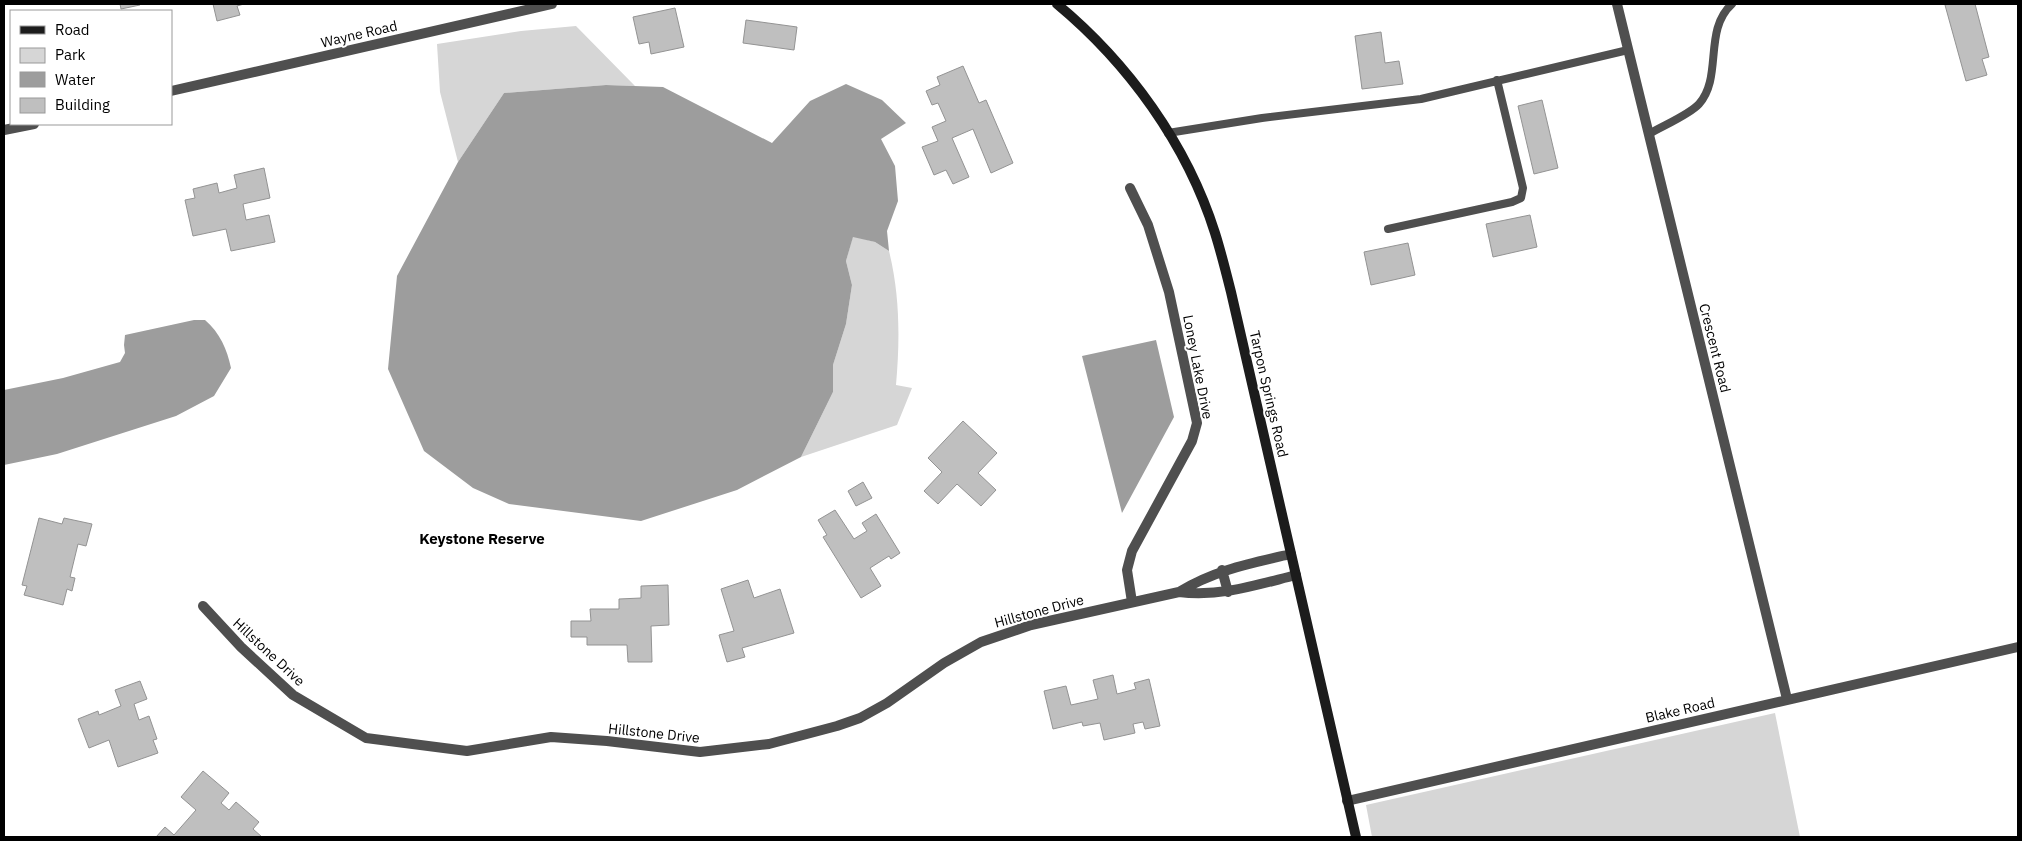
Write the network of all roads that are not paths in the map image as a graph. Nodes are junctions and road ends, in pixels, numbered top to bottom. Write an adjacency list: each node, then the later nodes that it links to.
1 (552, 4): 7 (street, Wayne Road)
2 (1057, 4): 10 (main road, Tarpon Springs Road)
3 (1617, 4): 5 (street, Crescent Road)
4 (1732, 4): 11 (lane)
5 (1628, 50): 6 (lane); 11 (street, Crescent Road)
6 (1497, 80): 10 (lane); 13 (lane)
7 (172, 91)
8 (29, 125): 9 (street)
9 (4, 130)
10 (1168, 133): 14 (main road, Tarpon Springs Road)
11 (1649, 134): 22 (street, Crescent Road)
12 (1130, 188): 19 (street, Loney Lake Drive)
13 (1388, 229)
14 (1291, 554): 15 (street, Hillstone Drive); 16 (main road, Tarpon Springs Road)
15 (1222, 570): 17 (street, Hillstone Drive); 18 (street)
16 (1296, 575): 18 (street, Hillstone Drive); 23 (main road, Tarpon Springs Road)
17 (1179, 592): 18 (street, Hillstone Drive); 19 (street, Hillstone Drive)
18 (1228, 592)
19 (1132, 602): 20 (street, Hillstone Drive)
20 (203, 606)
21 (2018, 647): 22 (street, Blake Road)
22 (1787, 699): 23 (street, Blake Road)
23 (1348, 801): 24 (main road, Tarpon Springs Road)
24 (1356, 837)

